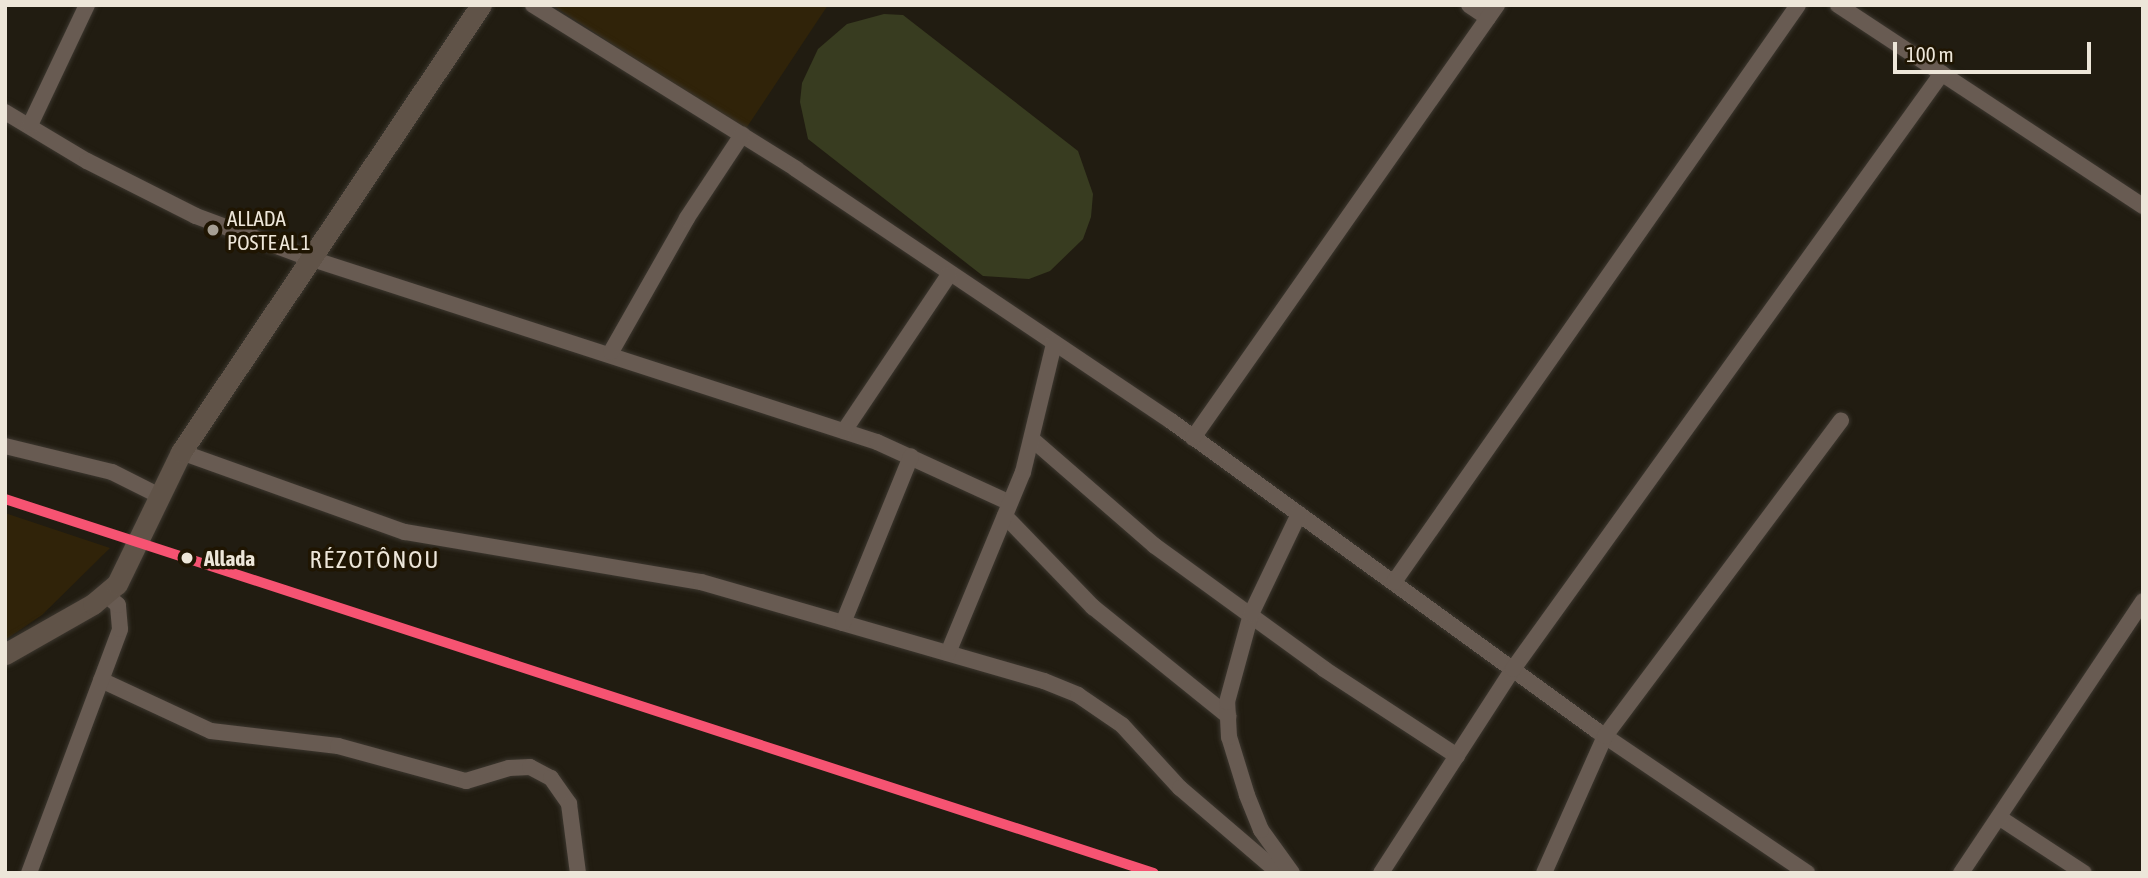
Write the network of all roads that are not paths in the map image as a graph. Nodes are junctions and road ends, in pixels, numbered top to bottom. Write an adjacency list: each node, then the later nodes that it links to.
1 (87, 5): 10 (street)
2 (481, 5): 13 (main road)
3 (533, 5): 11 (street)
4 (1469, 5): 7 (street)
5 (1798, 5): 27 (street)
6 (1838, 5): 8 (street)
7 (1492, 12): 19 (street)
8 (1942, 73): 12 (street); 34 (street)
9 (5, 112): 10 (street)
10 (30, 125): 13 (street)
11 (742, 135): 14 (street); 16 (street)
12 (2143, 206)
13 (309, 258): 16 (street); 22 (main road)
14 (949, 275): 15 (street); 18 (street)
15 (1054, 344): 19 (street); 20 (street)
16 (611, 352): 18 (street)
17 (1841, 421): 37 (street)
18 (844, 431): 23 (street)
19 (1193, 438): 26 (street)
20 (1033, 440): 25 (street); 30 (street)
21 (5, 446): 24 (street)
22 (181, 452): 24 (main road); 31 (street)
23 (911, 456): 25 (street); 31 (street)
24 (158, 495): 28 (main road)
25 (1007, 509): 32 (street); 36 (street)
26 (1299, 514): 27 (street); 30 (street)
27 (1394, 582): 34 (street)
28 (106, 595): 33 (main road); 35 (street)
29 (2143, 601): 39 (street)
30 (1251, 614): 36 (street); 38 (street)
31 (843, 623): 32 (street)
32 (948, 653): 42 (street)
33 (5, 654)
34 (1513, 669): 37 (street); 38 (street)
35 (101, 680): 40 (street); 41 (street)
36 (1228, 716): 43 (street)
37 (1605, 736): 45 (street); 46 (street)
38 (1457, 756): 44 (street)
39 (2000, 818): 47 (street); 48 (street)
40 (29, 873)
41 (578, 873)
42 (1279, 873)
43 (1292, 873)
44 (1381, 873)
45 (1544, 873)
46 (1807, 873)
47 (1961, 873)
48 (2084, 873)

